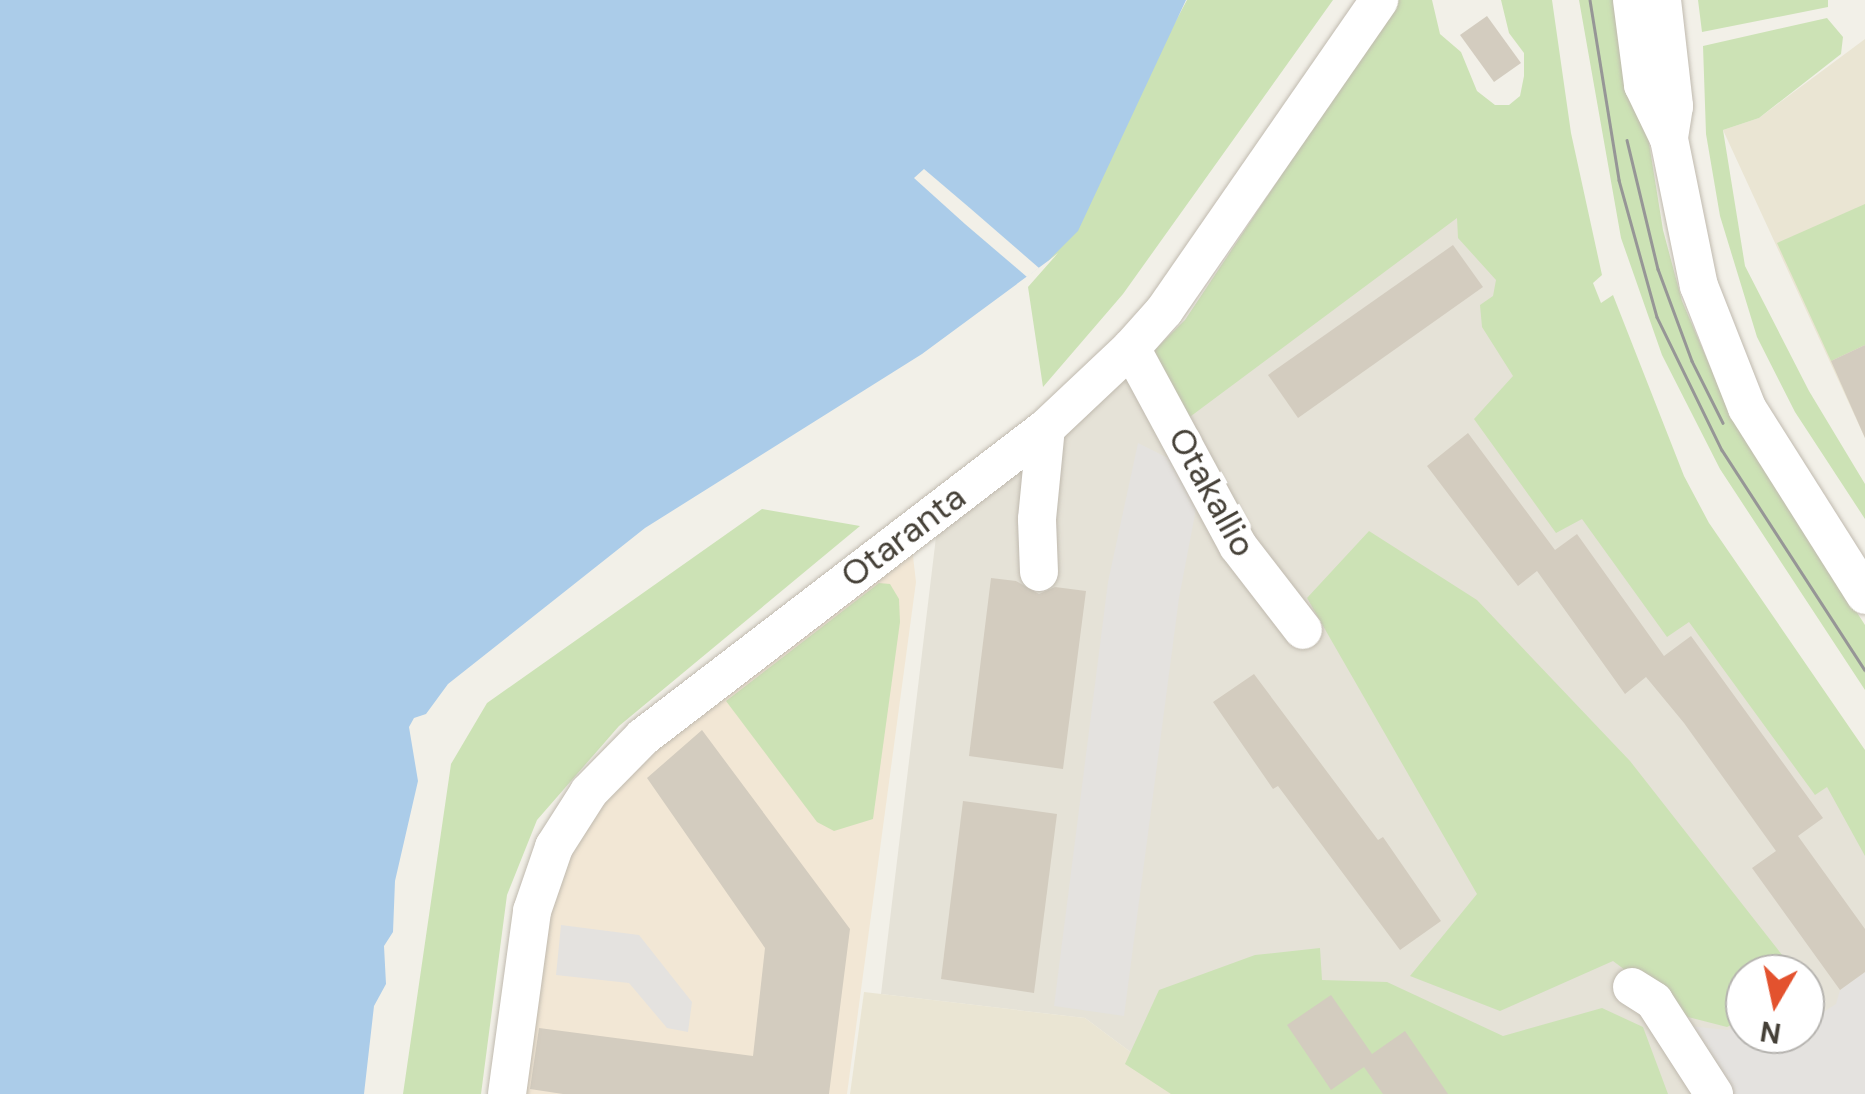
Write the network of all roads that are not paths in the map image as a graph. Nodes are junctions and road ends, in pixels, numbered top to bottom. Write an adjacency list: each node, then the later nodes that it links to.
1 (1378, 0): 5 (street, Otaranta)
2 (1632, 0): 4 (street)
3 (1662, 0): 4 (street)
4 (1669, 138): 8 (street)
5 (1130, 348): 6 (street, Otaranta); 9 (street, Otakallio)
6 (1046, 428): 7 (street); 11 (street, Otaranta)
7 (1038, 572)
8 (1865, 595)
9 (1302, 630)
10 (1632, 987): 12 (street)
11 (507, 1094)
12 (1714, 1094)

